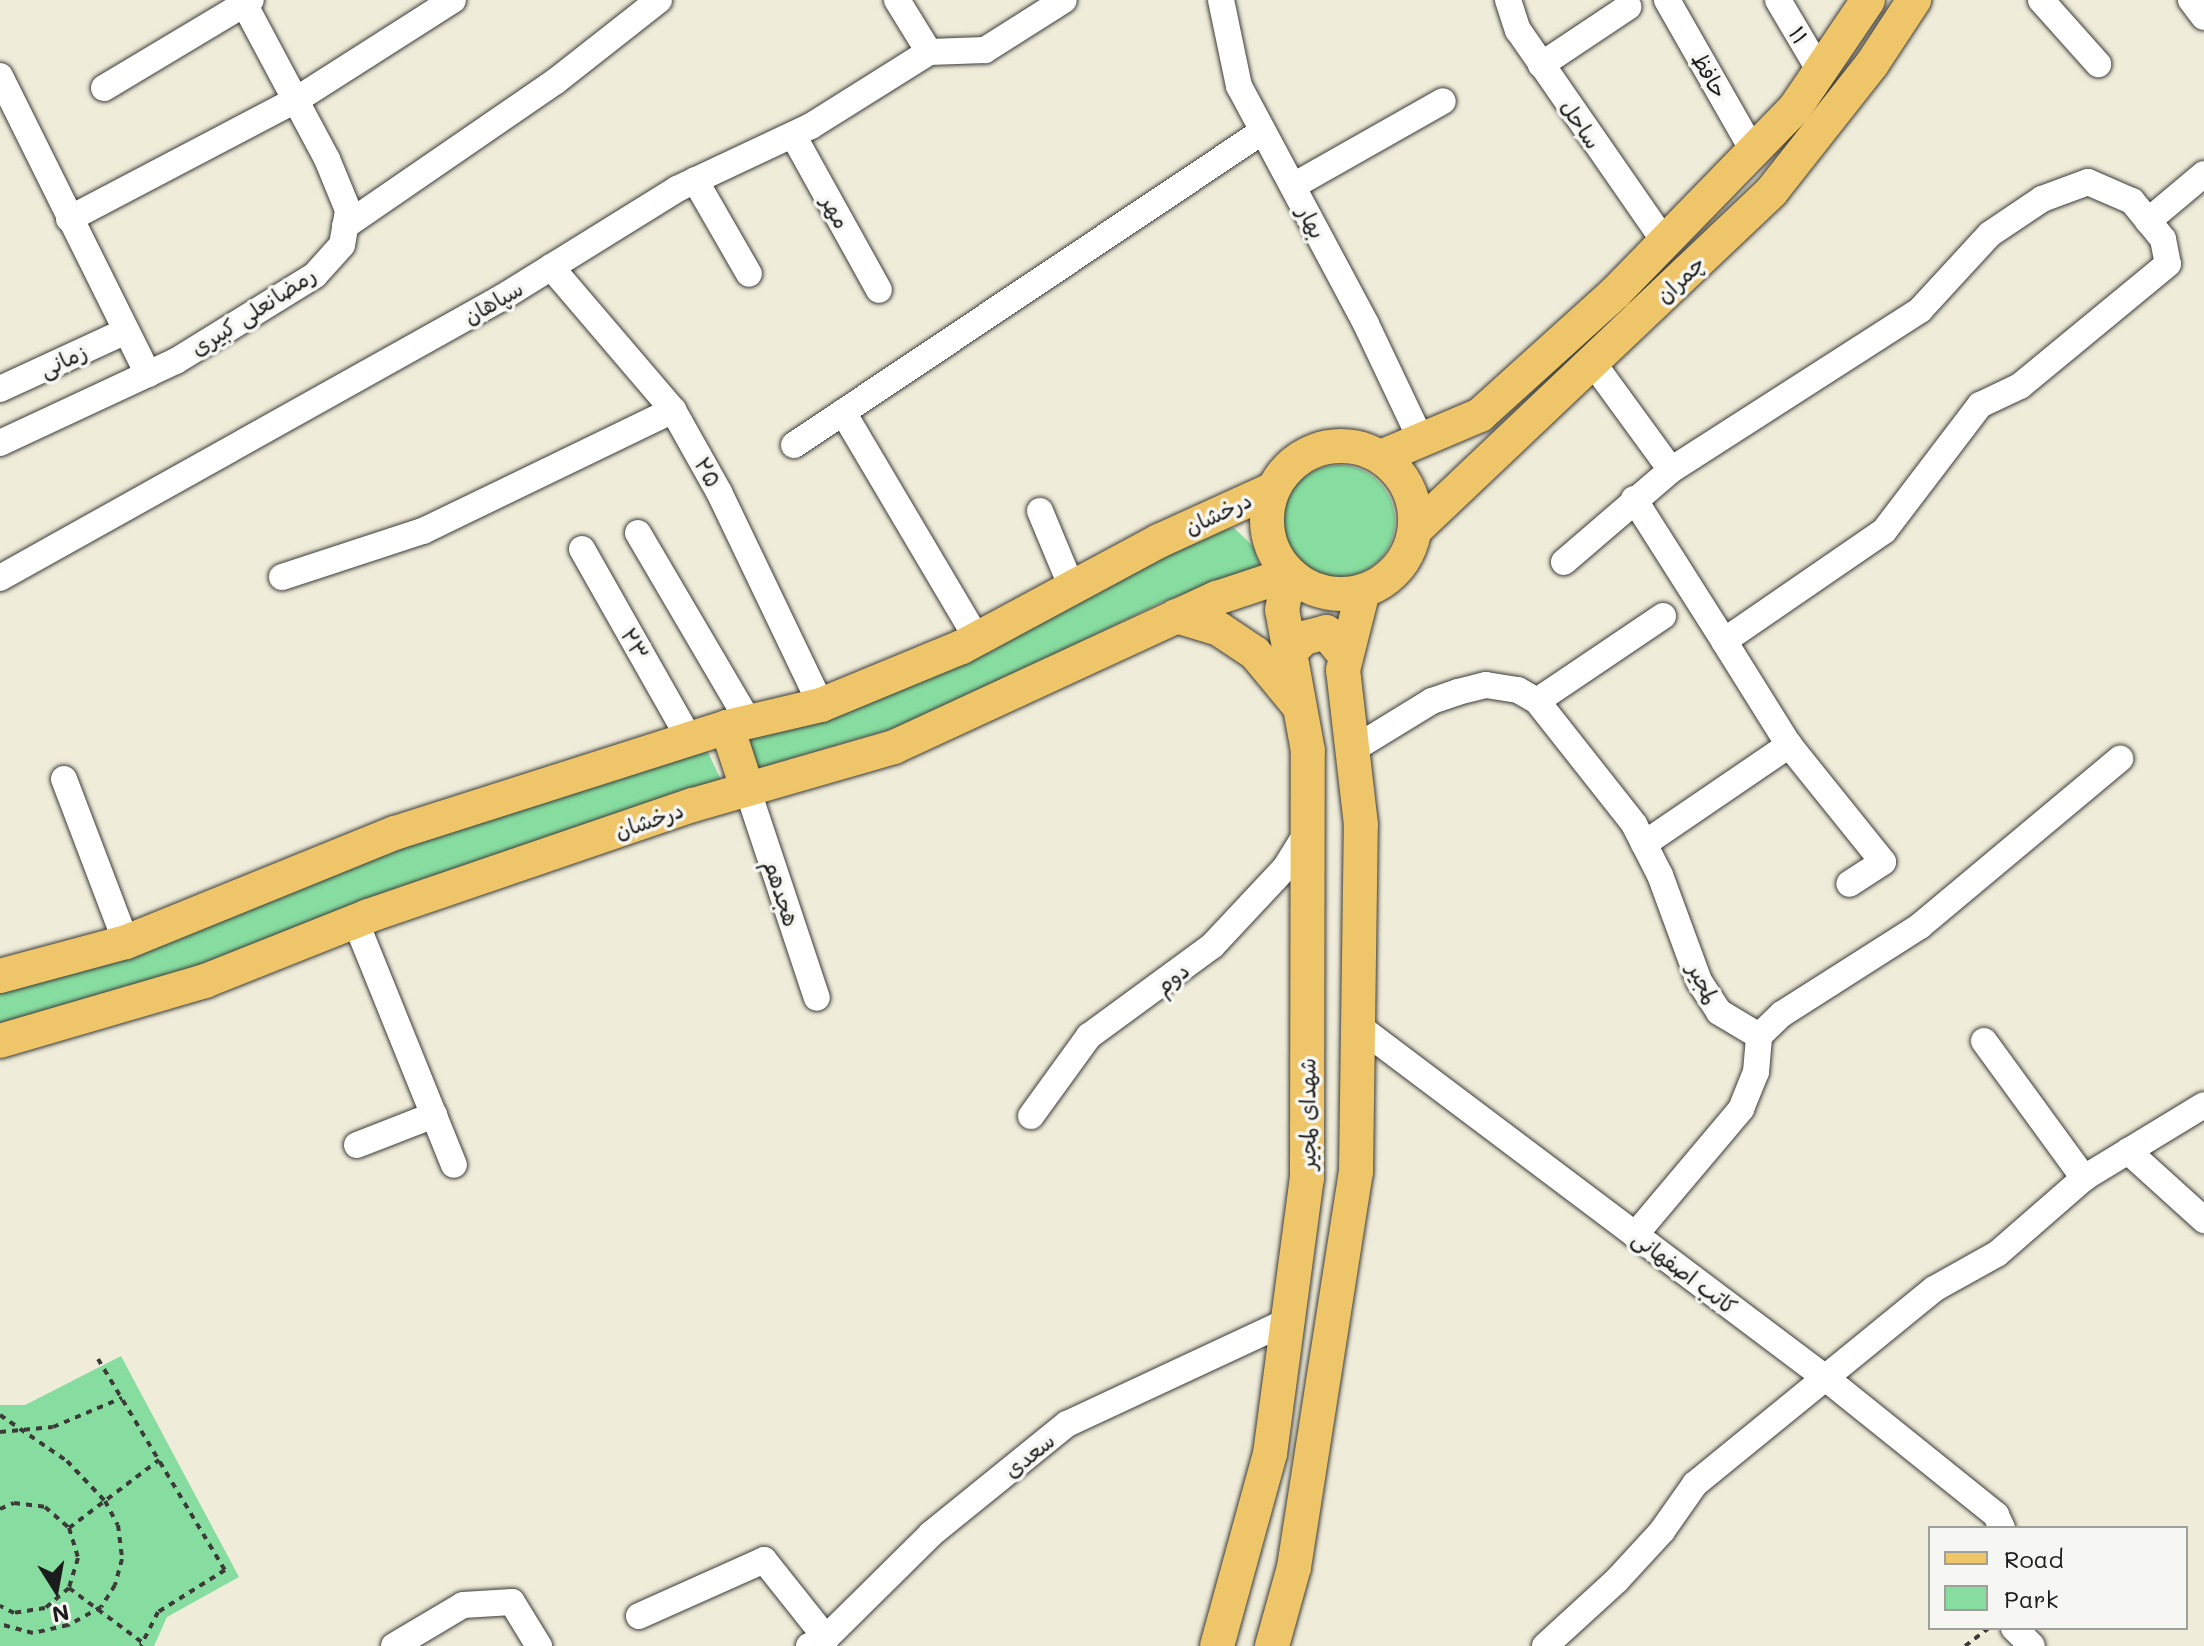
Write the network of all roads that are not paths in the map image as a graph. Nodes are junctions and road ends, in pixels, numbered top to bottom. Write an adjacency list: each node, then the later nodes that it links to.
1 (453, 0): 22 (street)
2 (659, 0): 32 (street)
3 (897, 0): 16 (street)
4 (1063, 0): 16 (street)
5 (1221, 0): 24 (street, بهار)
6 (1508, 0): 18 (street, ساحل)
7 (1667, 0): 26 (street, حافظ)
8 (1778, 0): 19 (street, ۱۱)
9 (1868, 0): 19 (main road, چمران)
10 (1914, 0): 38 (main road, چمران)
11 (2041, 0): 17 (street)
12 (2191, 0): 15 (street)
13 (246, 1): 21 (street); 22 (street)
14 (1628, 7): 18 (street)
15 (2204, 17)
16 (929, 52): 25 (street, سپاهان)
17 (2098, 64)
18 (1541, 65): 33 (street, ساحل)
19 (1820, 71): 26 (main road, چمران)
20 (0, 76): 30 (street)
21 (104, 88)
22 (296, 100): 30 (street); 32 (street)
23 (1443, 101): 29 (street)
24 (1263, 131): 29 (street, بهار); 42 (street)
25 (793, 135): 28 (street, سپاهان); 36 (street, مهر)
26 (1753, 151): 33 (main road, چمران)
27 (2204, 174): 31 (street)
28 (695, 180): 34 (street, سپاهان); 35 (street)
29 (1293, 186): 43 (street, بهار)
30 (69, 219): 37 (street)
31 (2148, 221): 47 (street); 63 (street)
32 (345, 226): 39 (street, رمضانعلی کبیری)
33 (1665, 242): 43 (main road, چمران)
34 (551, 267): 41 (street, ۲۵); 57 (street, سپاهان)
35 (749, 274)
36 (879, 290)
37 (126, 331): 39 (street); 40 (street, زمانی)
38 (1593, 363): 47 (street); 51 (main road, چمران)
39 (148, 374): 44 (street, رمضانعلی کبیری)
40 (0, 389)
41 (673, 410): 56 (street); 67 (street, ۲۵)
42 (843, 412): 45 (street); 62 (street)
43 (1421, 440): 46 (main road, چمران)
44 (0, 443)
45 (794, 445)
46 (1381, 457): 48 (main road); 51 (main road)
47 (1671, 470): 49 (street)
48 (1273, 489): 55 (main road); 58 (main road, درخشان)
49 (1634, 499): 54 (street); 63 (street)
50 (1040, 511): 58 (street)
51 (1415, 530): 59 (main road)
52 (638, 533): 69 (street)
53 (582, 549): 70 (street, ۲۳)
54 (1564, 562)
55 (1289, 574): 59 (main road); 60 (main road, درخشان); 64 (main road, شهدای لمجیر)
56 (282, 577)
57 (0, 578)
58 (1072, 588): 62 (main road, درخشان)
59 (1363, 591): 65 (main road)
60 (1176, 616): 68 (main road); 75 (main road, درخشان)
61 (1663, 616): 66 (street)
62 (977, 639): 67 (main road, درخشان)
63 (1724, 641): 71 (street)
64 (1290, 652): 65 (main road); 68 (main road, شهدای لمجیر)
65 (1346, 657): 72 (main road)
66 (1537, 701): 72 (street); 77 (street, لمجیر)
67 (821, 705): 69 (main road, درخشان)
68 (1300, 708): 76 (main road, شهدای لمجیر)
69 (738, 725): 70 (main road, درخشان); 75 (main road)
70 (689, 738): 80 (main road, درخشان)
71 (1789, 745): 77 (street); 78 (street)
72 (1352, 750): 83 (main road)
73 (2120, 759): 84 (street)
74 (64, 779): 80 (street)
75 (747, 788): 79 (main road, درخشان); 82 (street, هجدهم)
76 (1308, 831): 89 (street, دوم); 96 (main road, شهدای لمجیر)
77 (1644, 844): 84 (street, لمجیر)
78 (1849, 884)
79 (355, 920): 85 (main road, درخشان); 88 (street)
80 (126, 942): 81 (main road, درخشان)
81 (0, 976)
82 (817, 998)
83 (1358, 1026): 95 (street, کاتب اصفهانی); 105 (main road)
84 (1759, 1036): 95 (street)
85 (0, 1041)
86 (1984, 1041): 93 (street)
87 (2204, 1105): 91 (street)
88 (434, 1115): 90 (street); 92 (street)
89 (1031, 1116)
90 (357, 1145)
91 (2128, 1151): 93 (street); 94 (street)
92 (454, 1165)
93 (2084, 1178): 97 (street)
94 (2204, 1220)
95 (1635, 1235): 97 (street, کاتب اصفهانی)
96 (1288, 1321): 101 (street, سعدی); 104 (main road, شهدای لمجیر)
97 (1827, 1379): 98 (street, کاتب اصفهانی); 106 (street)
98 (2001, 1526)
99 (639, 1616): 101 (street)
100 (2016, 1630): 107 (street)
101 (817, 1642)
102 (394, 1646): 103 (street)
103 (539, 1646)
104 (1217, 1646)
105 (1272, 1646)
106 (1545, 1646)
107 (2032, 1646)

